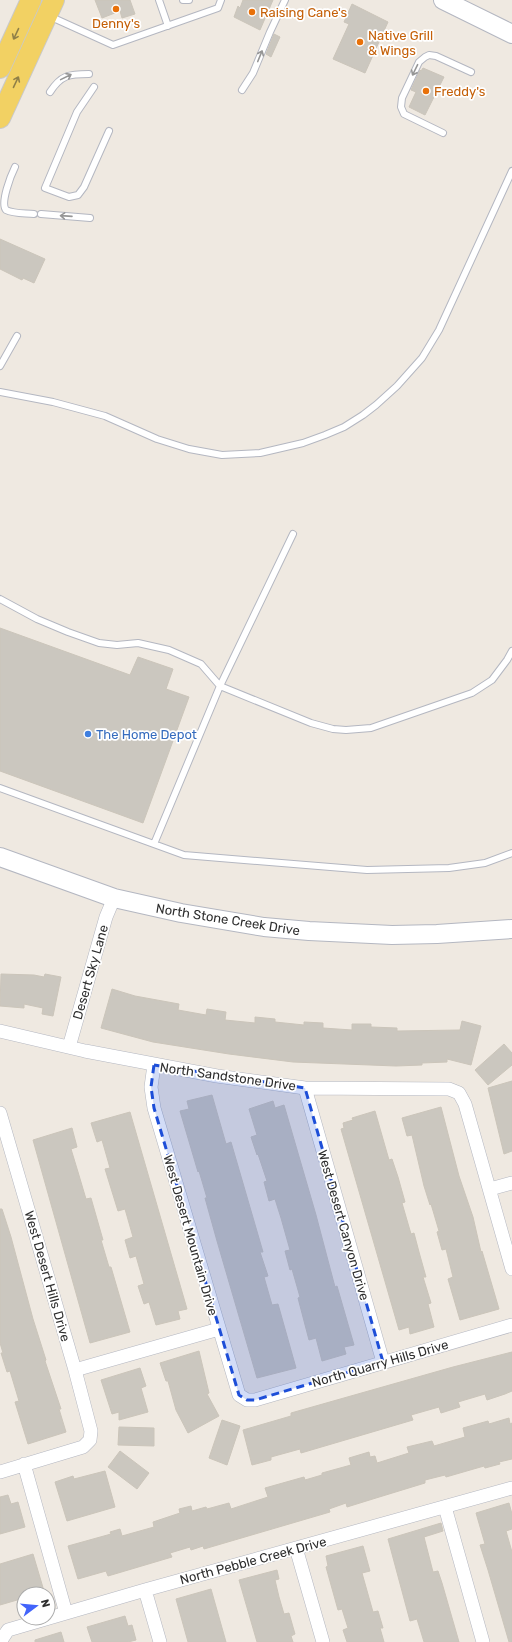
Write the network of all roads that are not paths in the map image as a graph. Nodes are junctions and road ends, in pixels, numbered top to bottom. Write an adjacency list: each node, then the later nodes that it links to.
1 (31, 0): 11 (main road, one-way to 11)
2 (159, 0): 9 (lane)
3 (183, 0): 4 (lane)
4 (189, 0)
5 (221, 0): 9 (lane)
6 (285, 0): 15 (lane, one-way to 6)
7 (443, 0): 10 (street)
8 (51, 8): 9 (lane); 17 (main road, one-way to 8)
9 (168, 26)
10 (511, 32)
11 (0, 68)
12 (471, 72): 19 (lane, one-way to 19)
13 (89, 74): 16 (lane, one-way to 13)
14 (94, 87): 18 (lane)
15 (242, 90)
16 (50, 92)
17 (0, 118)
18 (109, 131)
19 (443, 133)
20 (15, 167): 22 (lane)
21 (512, 171): 27 (lane)
22 (34, 214)
23 (41, 214): 24 (lane, one-way to 23)
24 (90, 218)
25 (17, 336): 26 (lane)
26 (0, 366)
27 (0, 392)
28 (293, 534): 31 (lane)
29 (0, 599): 31 (lane)
30 (512, 651): 31 (lane)
31 (220, 686): 33 (lane)
32 (0, 788): 33 (lane)
33 (154, 844): 34 (lane)
34 (512, 853)
35 (0, 857): 36 (street, North Stone Creek Drive)
36 (114, 898): 37 (street, North Stone Creek Drive); 39 (street, Desert Sky Lane)
37 (512, 929)
38 (0, 1031): 39 (street, North Sandstone Drive)
39 (69, 1047): 40 (street, North Sandstone Drive)
40 (154, 1065): 41 (street, North Sandstone Drive); 47 (street, West Desert Mountain Drive)
41 (305, 1088): 44 (street, North Sandstone Drive); 48 (street, West Desert Canyon Drive)
42 (0, 1113): 49 (street, West Desert Hills Drive)
43 (512, 1183): 44 (street)
44 (490, 1189): 45 (street)
45 (512, 1269)
46 (512, 1325): 48 (street, North Quarry Hills Drive)
47 (219, 1329): 49 (street); 50 (street, West Desert Mountain Drive)
48 (383, 1362): 50 (street, North Quarry Hills Drive)
49 (75, 1370): 51 (street, West Desert Hills Drive)
50 (247, 1400)
51 (24, 1464): 52 (street); 57 (street)
52 (0, 1472)
53 (512, 1488): 54 (street, North Pebble Creek Drive)
54 (445, 1507): 55 (street, North Pebble Creek Drive); 61 (street)
55 (296, 1548): 56 (street, North Pebble Creek Drive); 60 (street)
56 (145, 1590): 57 (street, North Pebble Creek Drive); 59 (street)
57 (66, 1613): 58 (street, North Pebble Creek Drive)
58 (0, 1641)
59 (160, 1642)
60 (323, 1642)
61 (483, 1642)

